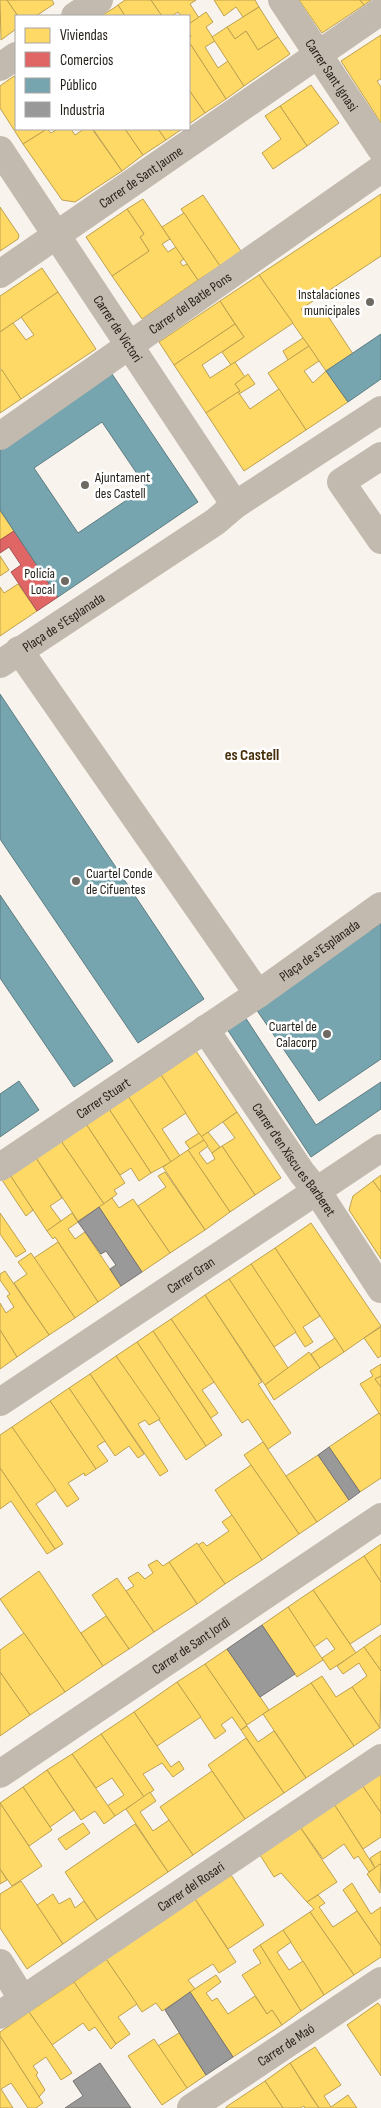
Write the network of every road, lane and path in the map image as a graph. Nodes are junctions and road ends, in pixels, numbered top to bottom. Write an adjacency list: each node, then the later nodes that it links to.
1 (99, 0): 4 (street)
2 (282, 0): 5 (street, Carrer Sant Ignasi)
3 (381, 11): 5 (street, Carrer de Sant Jaume)
4 (76, 15)
5 (318, 55): 8 (street, Carrer Sant Ignasi); 11 (street, Carrer de Sant Jaume)
6 (15, 57): 7 (street)
7 (0, 66)
8 (381, 149)
9 (0, 150): 11 (street, Carrer de Victori)
10 (381, 169): 13 (street, Carrer del Batle Pons)
11 (56, 235): 12 (street, Carrer de Sant Jaume); 13 (street, Carrer de Victori)
12 (0, 274)
13 (130, 346): 15 (street, Carrer del Batle Pons); 17 (street, Carrer de Victori)
14 (381, 410): 17 (street, Plaça de s'Esplanada)
15 (0, 436)
16 (381, 456): 18 (street)
17 (235, 505): 19 (street, Plaça de s'Esplanada)
18 (381, 540)
19 (10, 657): 21 (street, Plaça de s'Esplanada)
20 (381, 906): 21 (street, Plaça de s'Esplanada)
21 (258, 994): 22 (street, Plaça de s'Esplanada)
22 (205, 1029): 24 (street, Carrer Stuart); 25 (street, Carrer d'en Xiscu es Barberet)
23 (381, 1148): 25 (street, Carrer Gran)
24 (0, 1167)
25 (317, 1191): 26 (street, Carrer d'en Xiscu es Barberet); 27 (street, Carrer Gran)
26 (381, 1289)
27 (0, 1402)
28 (381, 1517): 30 (street, Carrer de Sant Jordi)
29 (381, 1758): 33 (street, Carrer del Rosari)
30 (0, 1774)
31 (0, 1963): 33 (street)
32 (381, 1981): 35 (street, Carrer de Maó)
33 (23, 2000): 34 (street, Carrer del Rosari)
34 (0, 2015)
35 (191, 2108)

